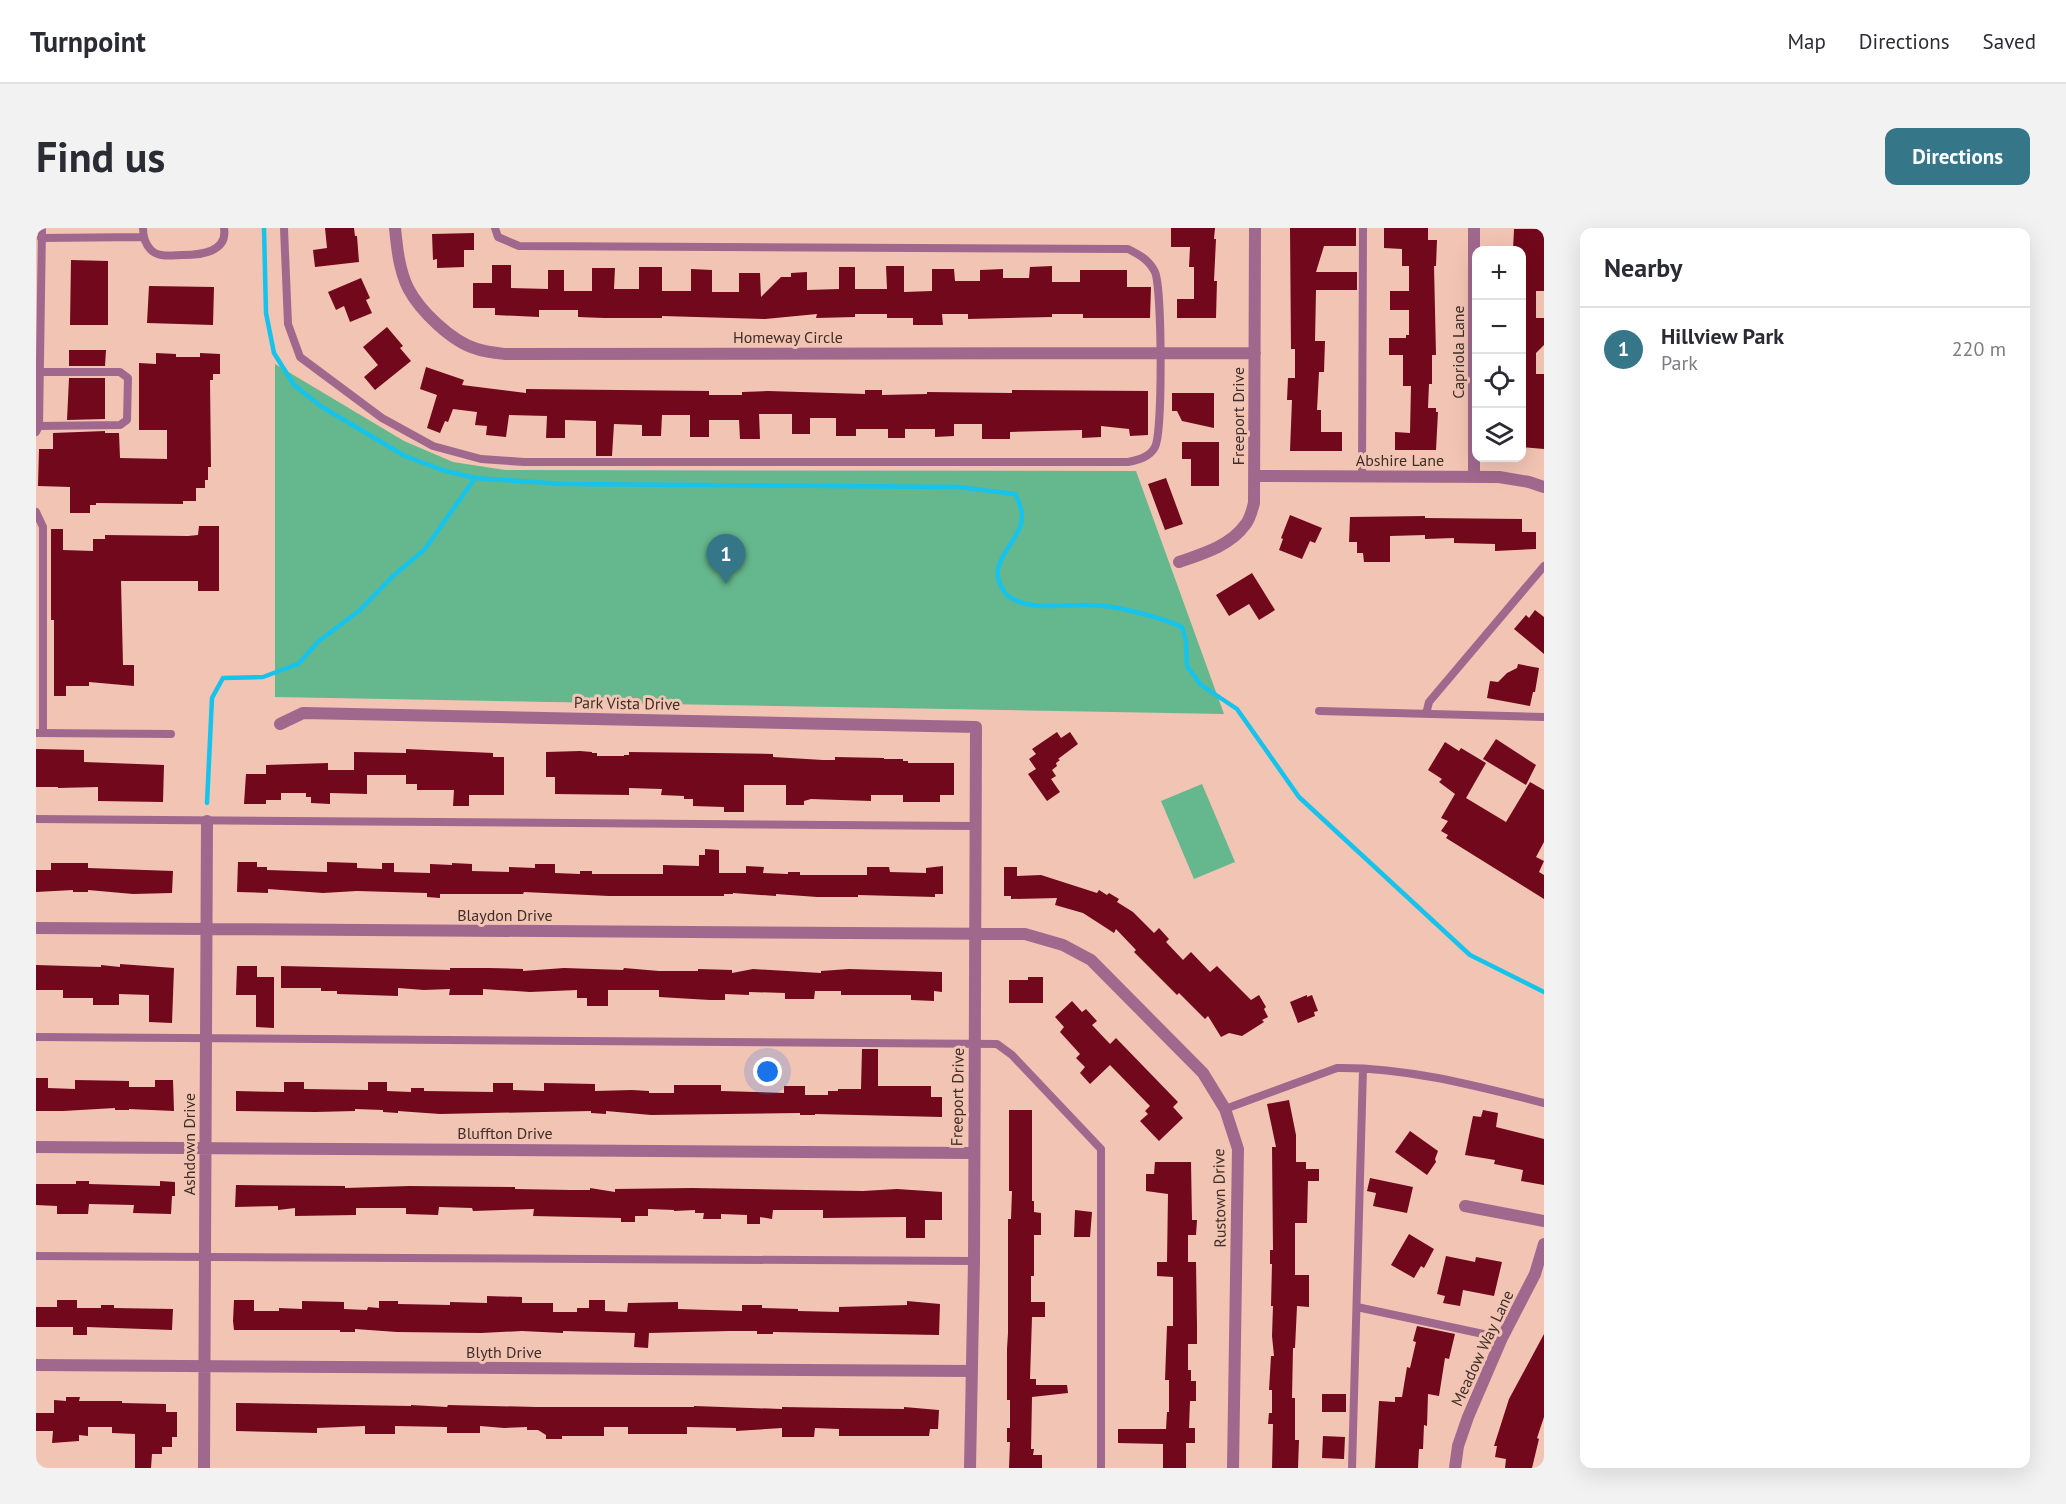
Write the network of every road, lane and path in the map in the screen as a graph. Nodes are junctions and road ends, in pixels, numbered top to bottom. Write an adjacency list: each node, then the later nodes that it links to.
1 (42, 228): 11 (lane)
2 (143, 228): 10 (lane)
3 (224, 228): 10 (lane)
4 (284, 228): 12 (lane)
5 (395, 228): 12 (street, Homeway Circle)
6 (495, 228): 12 (lane)
7 (1255, 228): 13 (street, Freeport Drive)
8 (1363, 228): 17 (lane)
9 (1474, 228): 18 (street, Capriola Lane)
10 (143, 237): 11 (lane)
11 (41, 238): 14 (lane)
12 (1160, 353): 13 (street, Homeway Circle)
13 (1255, 353): 16 (street, Freeport Drive)
14 (40, 372): 15 (lane); 15 (lane)
15 (38, 429)
16 (1255, 476): 17 (street, Abshire Lane); 21 (street, Freeport Drive)
17 (1362, 477): 18 (street, Abshire Lane)
18 (1474, 477): 19 (street, Abshire Lane)
19 (1544, 487)
20 (36, 512): 28 (lane)
21 (1179, 562)
22 (1544, 566): 24 (lane)
23 (1319, 711): 24 (lane)
24 (1426, 714): 25 (lane)
25 (1544, 717)
26 (280, 724): 27 (street, Park Vista Drive)
27 (976, 727): 32 (street, Freeport Drive)
28 (40, 733): 29 (lane)
29 (171, 734)
30 (36, 819): 31 (lane)
31 (207, 821): 32 (lane); 34 (street, Ashdown Drive)
32 (974, 826): 35 (street, Freeport Drive)
33 (36, 928): 34 (street, Blaydon Drive)
34 (207, 930): 35 (street, Blaydon Drive); 37 (street, Ashdown Drive)
35 (974, 934): 38 (street, Freeport Drive); 41 (street, Rustown Drive)
36 (36, 1037): 37 (lane)
37 (206, 1038): 38 (lane); 43 (street, Ashdown Drive)
38 (974, 1044): 44 (street, Freeport Drive); 58 (lane)
39 (1363, 1069): 40 (lane); 41 (lane); 51 (lane)
40 (1544, 1103)
41 (1225, 1109): 59 (street, Rustown Drive)
42 (36, 1147): 43 (street, Bluffton Drive)
43 (206, 1148): 44 (street, Bluffton Drive); 49 (street, Ashdown Drive)
44 (973, 1153): 50 (street, Freeport Drive)
45 (1465, 1206): 46 (street)
46 (1544, 1221)
47 (1544, 1244): 52 (street, Meadow Way Lane)
48 (36, 1256): 49 (lane)
49 (205, 1258): 50 (lane); 54 (street, Ashdown Drive)
50 (974, 1261): 55 (street, Freeport Drive)
51 (1357, 1307): 52 (lane); 60 (lane)
52 (1502, 1338): 61 (street, Meadow Way Lane)
53 (36, 1365): 54 (street, Blyth Drive)
54 (204, 1366): 55 (street, Blyth Drive); 56 (street, Ashdown Drive)
55 (972, 1371): 57 (street, Freeport Drive)
56 (204, 1468)
57 (970, 1468)
58 (1101, 1468)
59 (1233, 1468)
60 (1352, 1468)
61 (1455, 1468)

